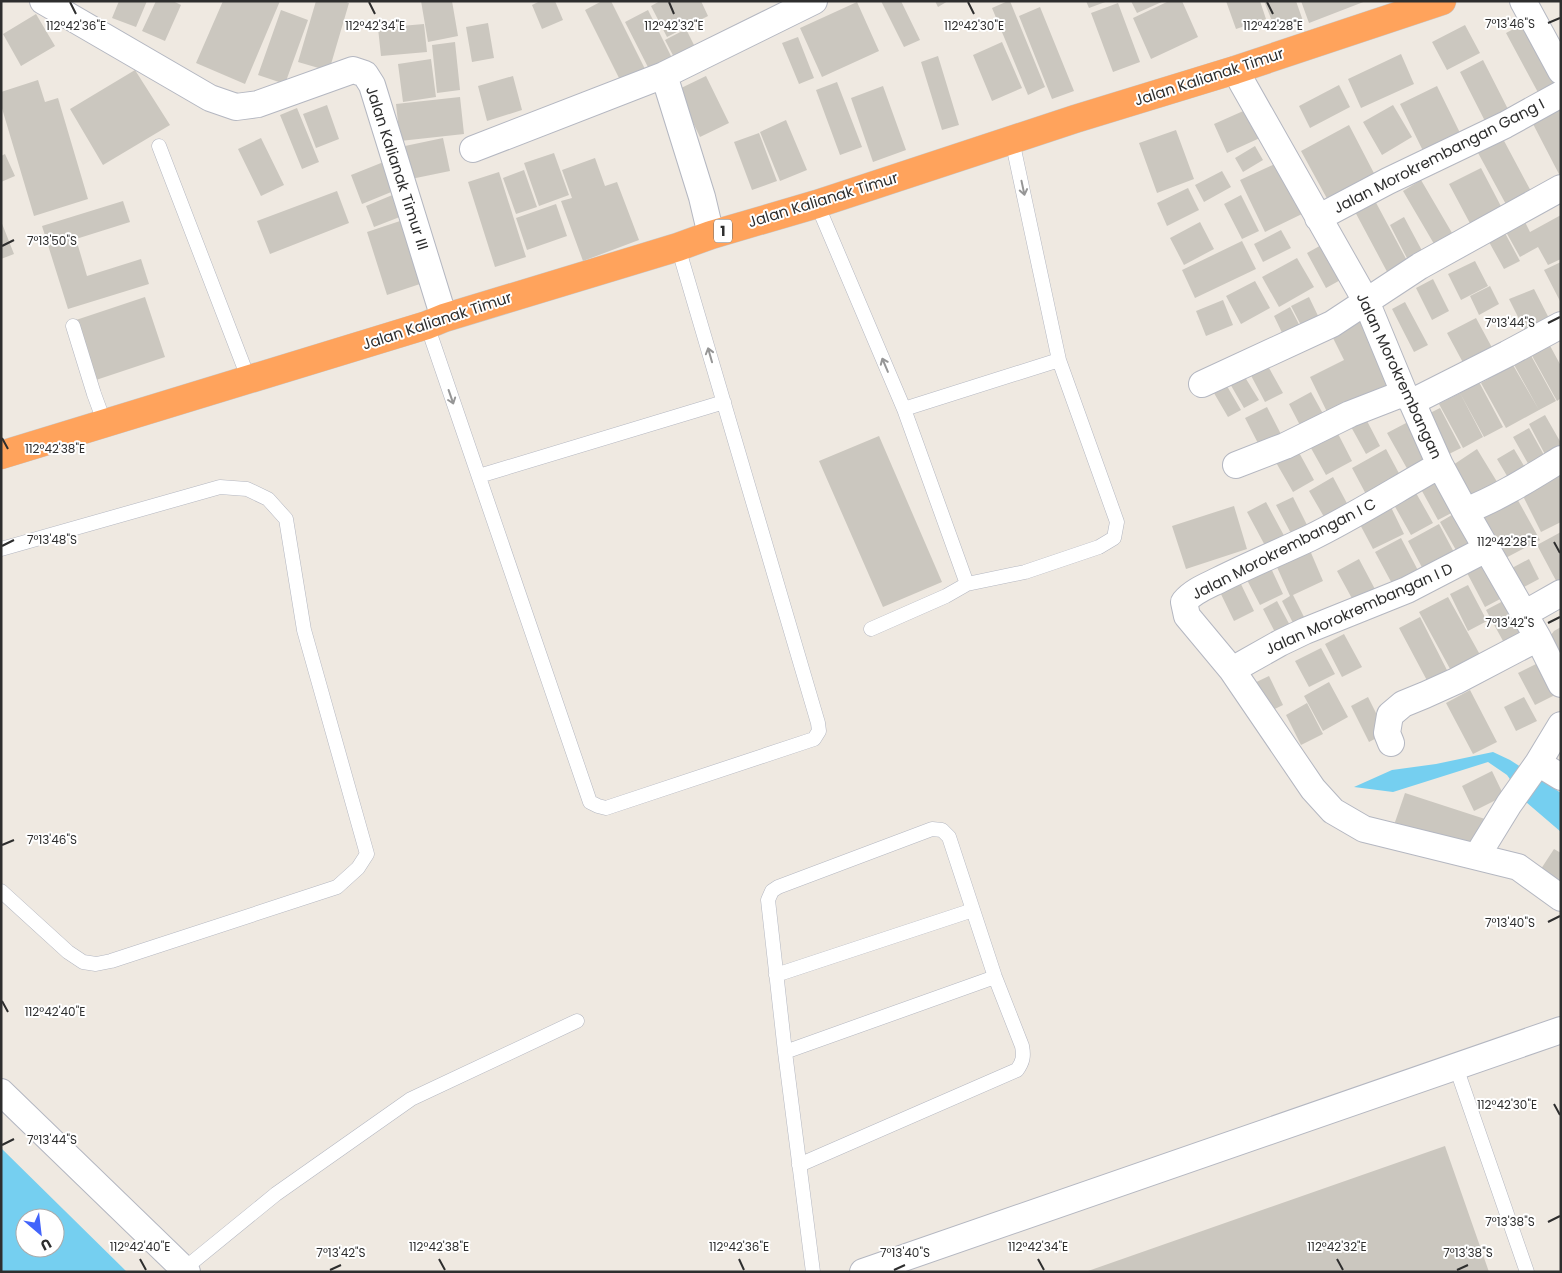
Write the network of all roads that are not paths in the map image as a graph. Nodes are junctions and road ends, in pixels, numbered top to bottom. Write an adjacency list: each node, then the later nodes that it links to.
1 (43, 1): 18 (street, Jalan Kalianak Timur III)
2 (814, 1): 7 (street)
3 (1442, 1): 5 (highway, Jalan Kalianak Timur / 1)
4 (1523, 1): 6 (street)
5 (1235, 70): 9 (highway, Jalan Kalianak Timur / 1); 14 (street, Jalan Morokrembangan)
6 (1561, 70)
7 (664, 74): 11 (street); 15 (street)
8 (1561, 94): 14 (street, Jalan Morokrembangan Gang I)
9 (1012, 140): 13 (highway, Jalan Kalianak Timur / 1); 21 (lane, one-way to 21)
10 (159, 146): 22 (lane)
11 (473, 149)
12 (1561, 188): 17 (street)
13 (817, 204): 15 (highway, Jalan Kalianak Timur / 1); 26 (lane, one-way to 13)
14 (1318, 218): 17 (street, Jalan Morokrembangan)
15 (711, 235): 16 (highway, Jalan Kalianak Timur / 1)
16 (678, 247): 18 (highway, Jalan Kalianak Timur / 1); 25 (lane, one-way to 16)
17 (1366, 301): 23 (street); 24 (street, Jalan Morokrembangan)
18 (435, 321): 22 (highway, Jalan Kalianak Timur / 1); 32 (lane, one-way to 32)
19 (1561, 325): 24 (street)
20 (73, 326): 27 (lane)
21 (1059, 360): 26 (lane); 36 (lane)
22 (249, 380): 27 (highway, Jalan Kalianak Timur / 1)
23 (1202, 384)
24 (1408, 398): 30 (street); 31 (street, Jalan Morokrembangan)
25 (724, 402): 32 (lane); 32 (lane)
26 (904, 409): 36 (lane)
27 (104, 424): 28 (highway, Jalan Kalianak Timur / 1)
28 (1, 455)
29 (1561, 459): 33 (street)
30 (1236, 465)
31 (1440, 465): 33 (street, Jalan Morokrembangan); 41 (street, Jalan Morokrembangan I C)
32 (479, 476)
33 (1465, 512): 35 (street, Jalan Morokrembangan)
34 (1, 549): 48 (lane)
35 (1486, 549): 38 (street, Jalan Morokrembangan); 41 (street, Jalan Morokrembangan I D)
36 (967, 584): 39 (lane)
37 (1561, 593): 38 (street)
38 (1524, 614): 40 (street, Jalan Morokrembangan)
39 (871, 629)
40 (1538, 638): 42 (street, Jalan Morokrembangan); 44 (street)
41 (1232, 670): 47 (street)
42 (1561, 684)
43 (1561, 725): 45 (street)
44 (1390, 744)
45 (1534, 767): 46 (street); 47 (street)
46 (1561, 777)
47 (1477, 856): 49 (street)
48 (1, 891)
49 (1561, 898)
50 (973, 910): 51 (lane); 51 (lane); 52 (lane)
51 (776, 975): 55 (lane)
52 (994, 977): 55 (lane); 58 (lane)
53 (577, 1021): 59 (lane)
54 (1561, 1030): 56 (street)
55 (785, 1052): 58 (lane)
56 (1456, 1067): 61 (street); 62 (lane)
57 (1, 1092): 59 (street)
58 (799, 1165): 60 (lane)
59 (185, 1270)
60 (813, 1272)
61 (863, 1272)
62 (1527, 1272)

